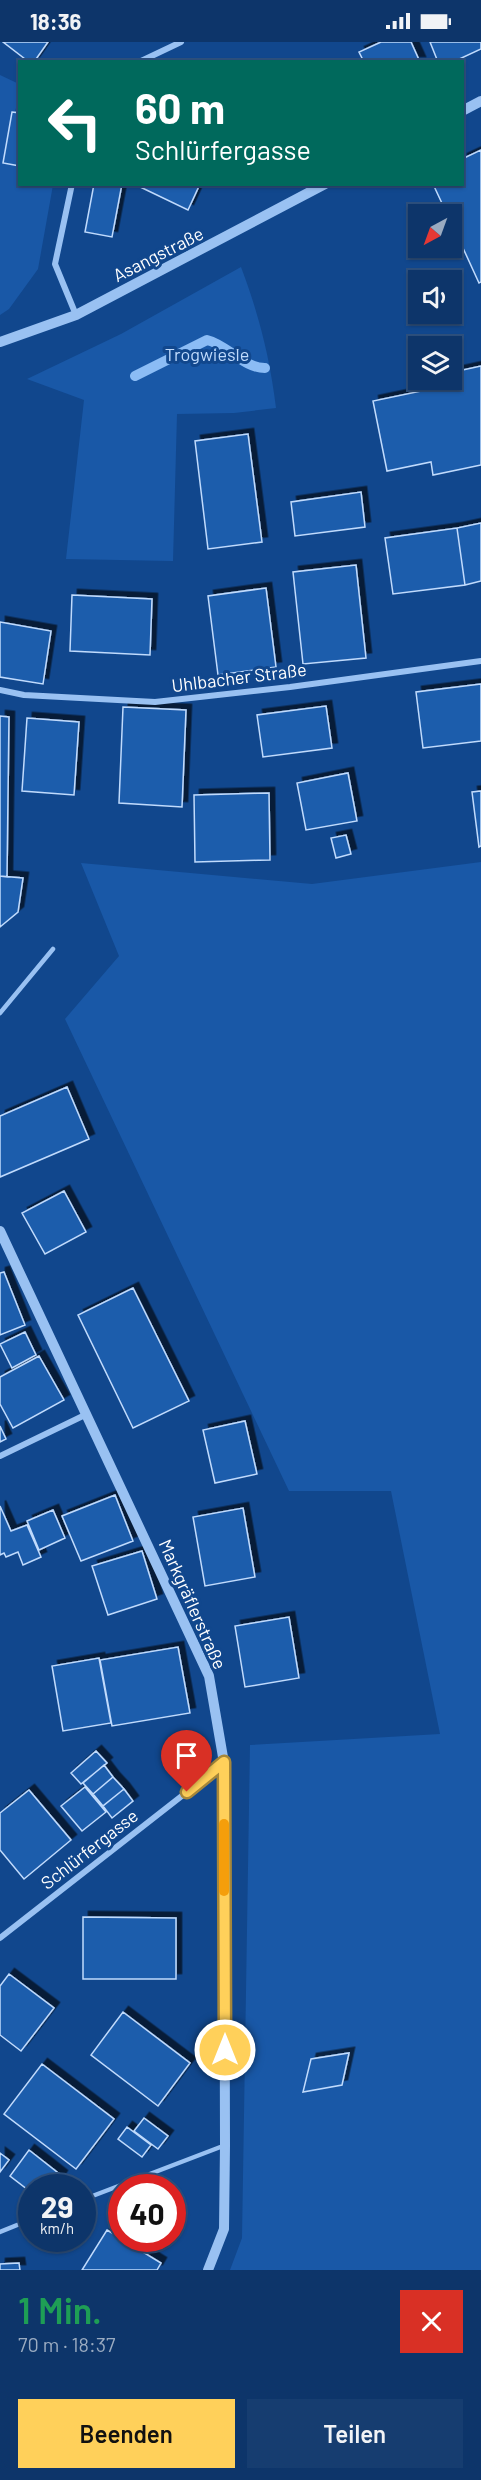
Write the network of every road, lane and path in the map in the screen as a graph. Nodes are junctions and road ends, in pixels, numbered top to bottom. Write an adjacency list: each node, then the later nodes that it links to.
1 (181, 42): 2 (street)
2 (143, 60)
3 (481, 101): 4 (street)
4 (464, 110)
5 (72, 186): 7 (street)
6 (321, 186): 7 (street, Asangstraße)
7 (76, 315): 8 (street, Asangstraße)
8 (0, 342)
9 (481, 661): 10 (street, Uhlbacher Straße)
10 (0, 690)
11 (53, 949): 12 (lane)
12 (0, 1013)
13 (1, 1235): 14 (street, Markgräflerstraße)
14 (87, 1414): 15 (street); 16 (street, Markgräflerstraße)
15 (0, 1456)
16 (224, 1762): 17 (street, Schlürfergasse); 18 (street, Markgräflerstraße)
17 (0, 1938)
18 (225, 2145): 19 (lane); 22 (street, Markgräflerstraße)
19 (96, 2195)
20 (18, 2225): 21 (lane)
21 (0, 2232)
22 (208, 2270)

